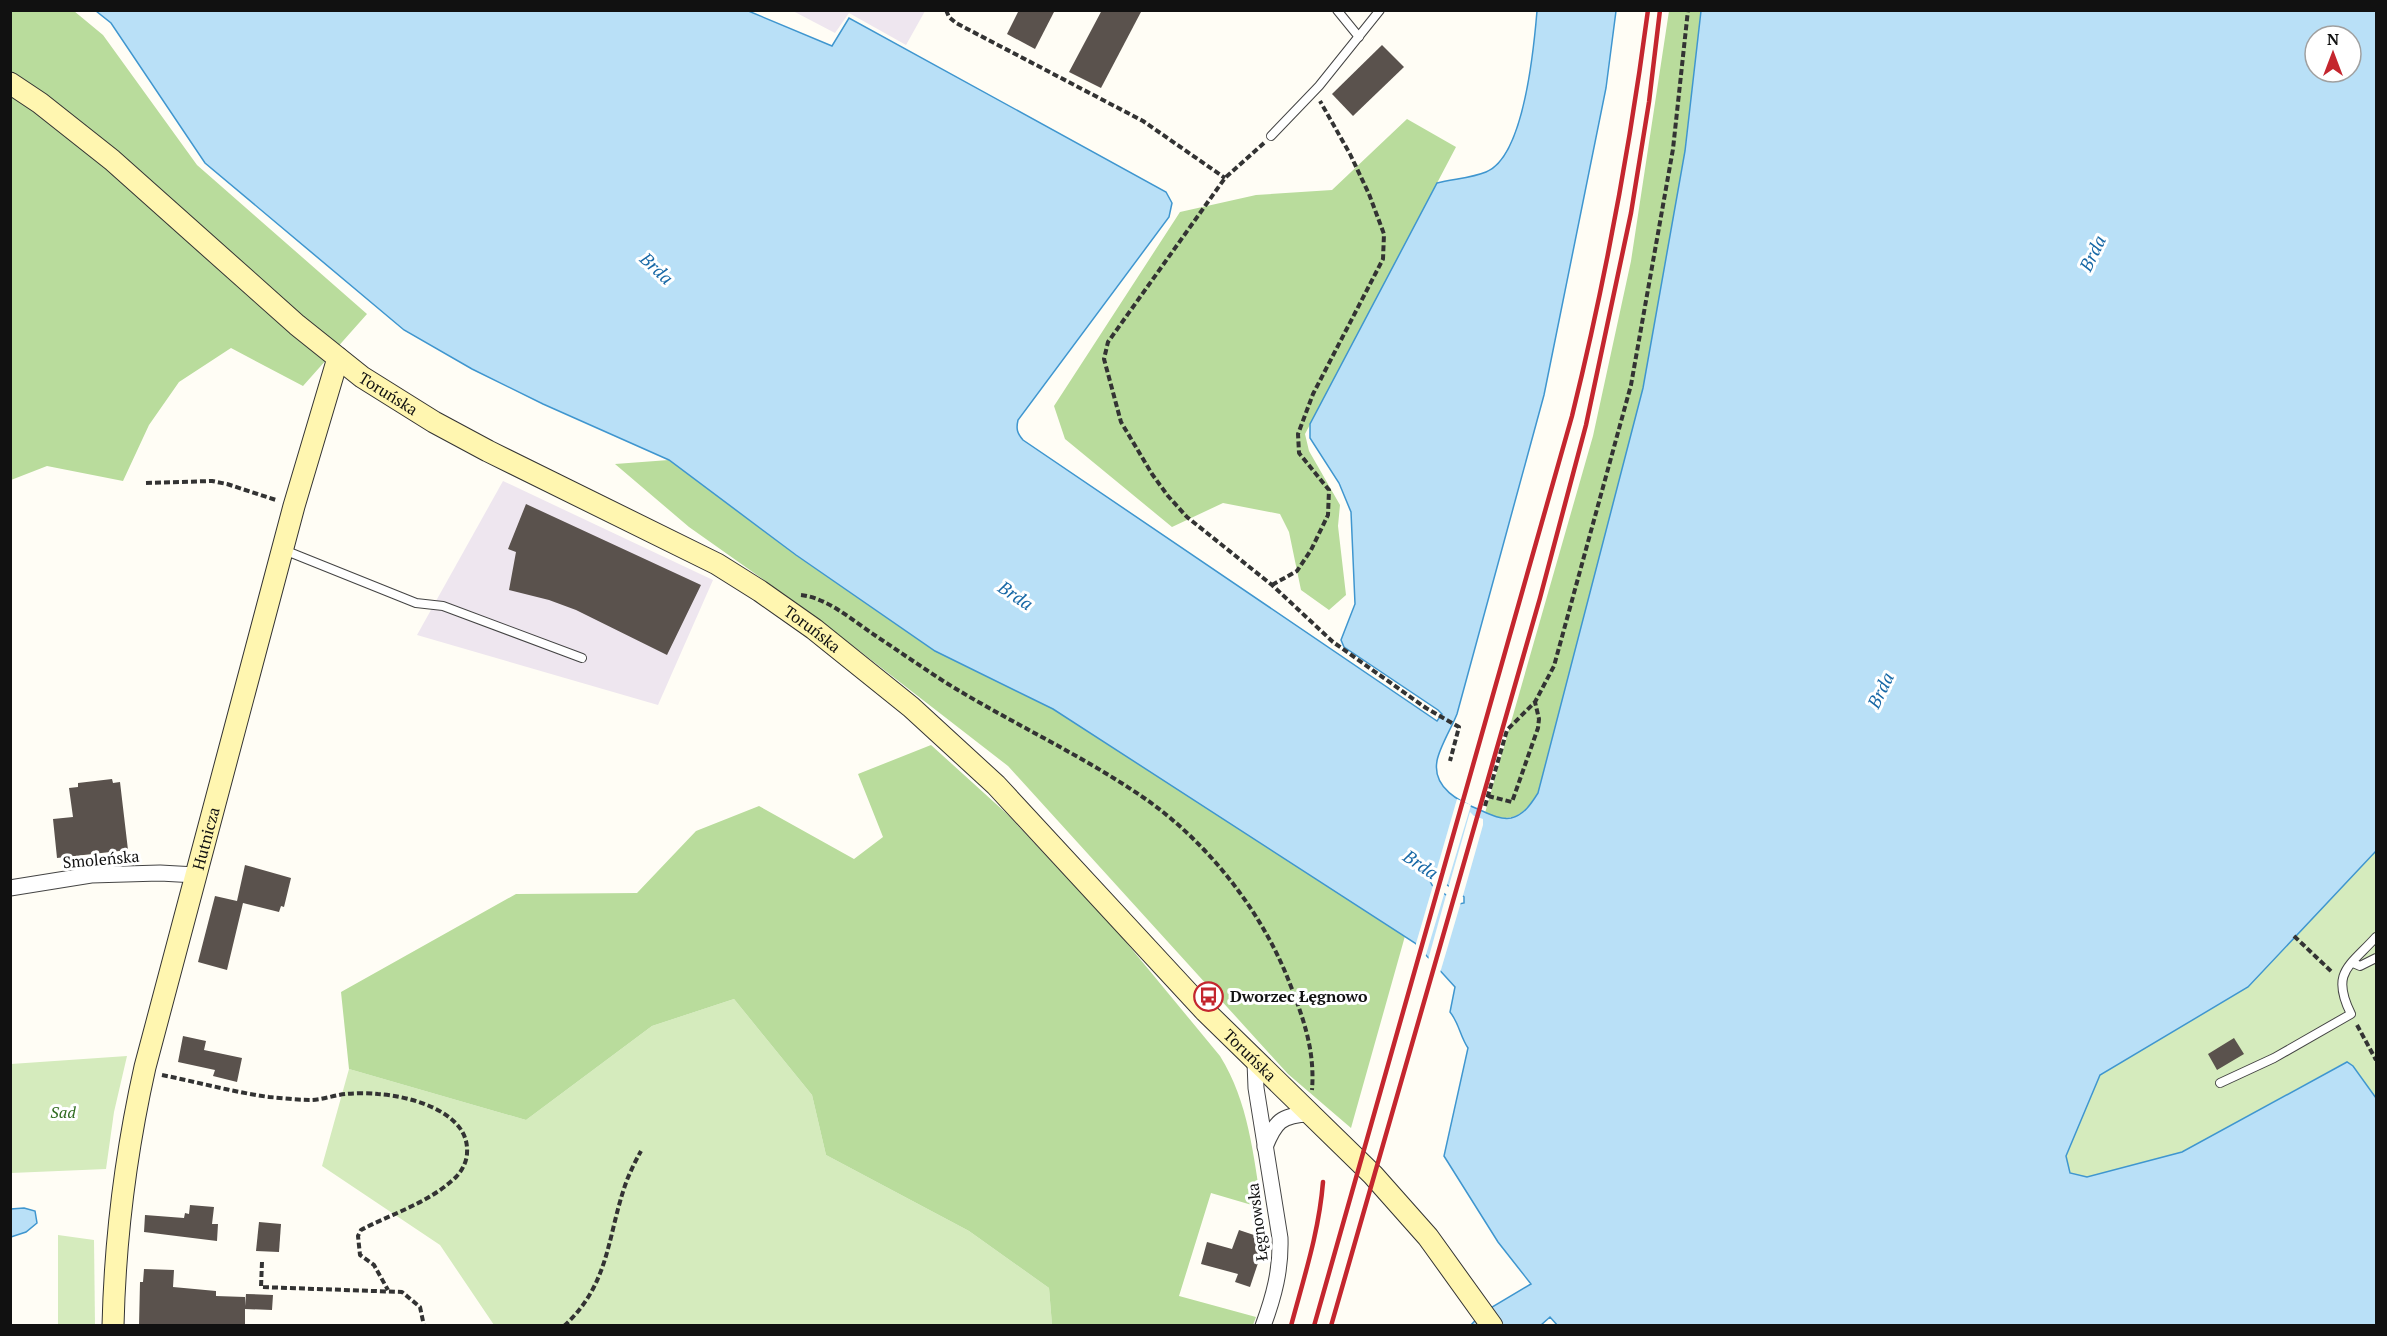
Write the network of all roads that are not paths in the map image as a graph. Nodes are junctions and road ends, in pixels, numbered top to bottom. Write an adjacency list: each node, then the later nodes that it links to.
1 (1337, 10): 3 (lane)
2 (1380, 10): 3 (lane)
3 (1359, 37): 5 (lane)
4 (10, 83): 6 (street, Toruńska)
5 (1271, 136)
6 (338, 358): 7 (street, Hutnicza); 14 (street, Toruńska)
7 (282, 549): 8 (lane); 9 (street, Hutnicza)
8 (582, 658)
9 (196, 875): 10 (street, Smoleńska); 19 (street, Hutnicza)
10 (10, 888)
11 (2376, 937): 13 (lane)
12 (2376, 958): 13 (lane)
13 (2353, 963): 15 (lane)
14 (1255, 1062): 16 (street, Toruńska); 17 (street, Łęgnowska)
15 (2220, 1083)
16 (1309, 1114): 17 (street); 18 (street, Toruńska)
17 (1265, 1147): 20 (street, Łęgnowska)
18 (1487, 1319)
19 (113, 1326)
20 (1263, 1326)

